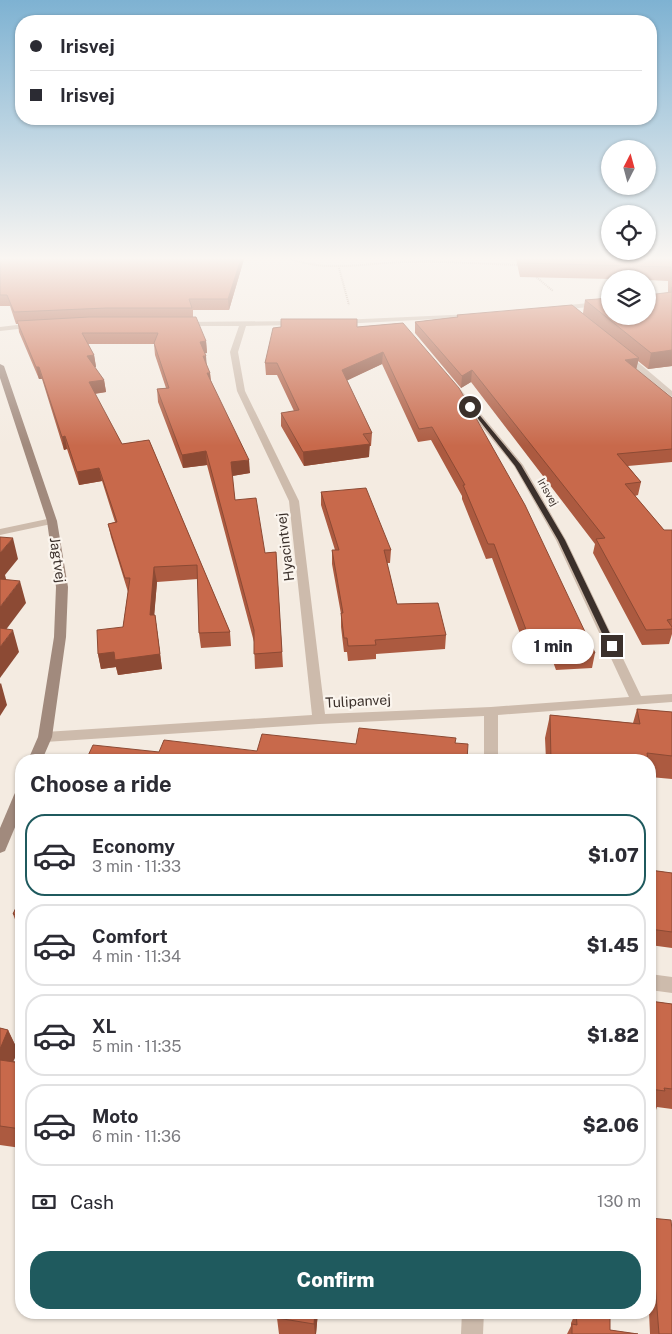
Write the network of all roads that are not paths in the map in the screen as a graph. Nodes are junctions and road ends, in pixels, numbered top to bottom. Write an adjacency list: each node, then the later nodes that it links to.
1 (427, 321): 2 (street)
2 (335, 322)
3 (307, 323): 5 (street)
4 (176, 324): 5 (street)
5 (242, 324): 17 (street, Hyacintvej)
6 (38, 325): 7 (street)
7 (0, 329)
8 (616, 349): 11 (street)
9 (0, 367): 12 (street, Jagtvej)
10 (449, 382): 15 (street, Irisvej)
11 (672, 395)
12 (52, 521): 13 (street); 18 (street, Jagtvej)
13 (0, 532)
14 (672, 698): 15 (street, Tulipanvej)
15 (637, 700): 16 (street, Tulipanvej)
16 (491, 711): 17 (street, Tulipanvej); 20 (street)
17 (319, 719): 18 (street, Tulipanvej)
18 (45, 737): 19 (street, Jagtvej)
19 (38, 754)
20 (491, 754)
21 (15, 810): 22 (street)
22 (0, 846)
23 (656, 983): 24 (street)
24 (672, 985)
25 (473, 1319): 26 (street)
26 (472, 1334)

